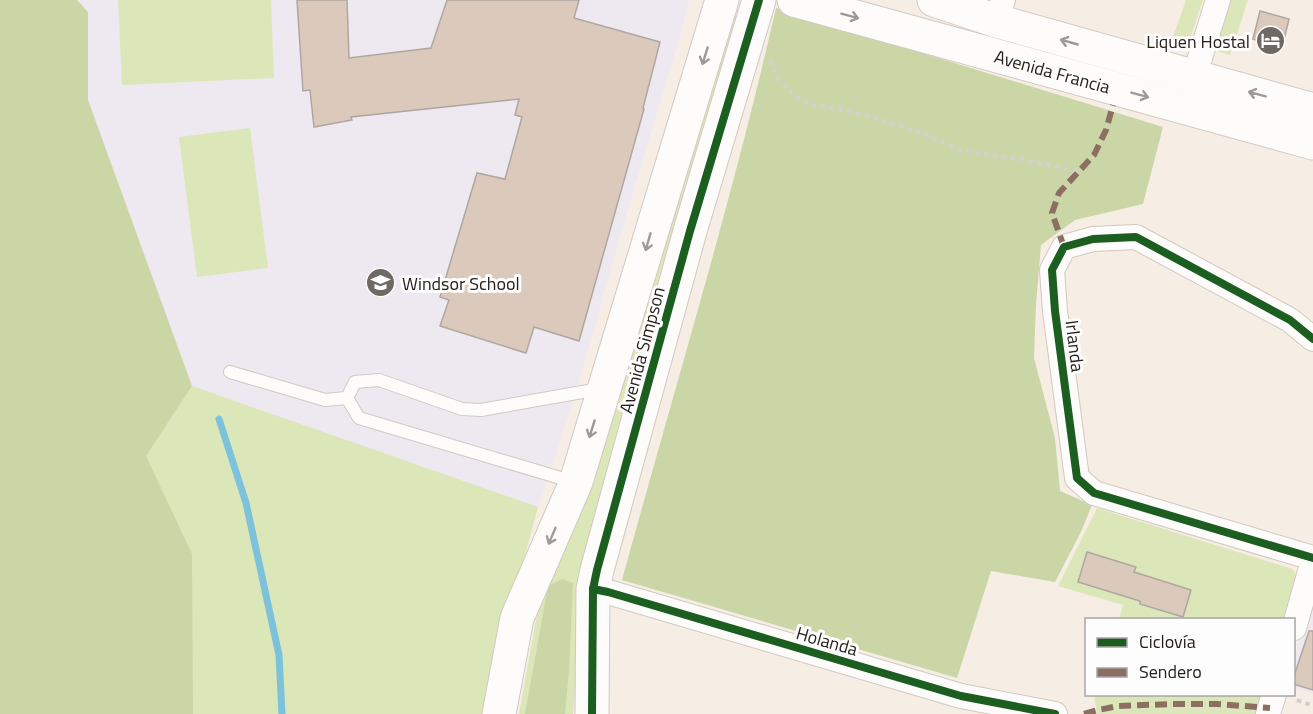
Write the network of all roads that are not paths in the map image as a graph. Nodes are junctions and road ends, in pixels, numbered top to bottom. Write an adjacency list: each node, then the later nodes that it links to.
1 (722, 0): 12 (main road, Avenida Simpson, one-way to 12)
2 (759, 0): 16 (main road, Avenida Simpson)
3 (794, 0): 9 (main road, Avenida Francia, one-way to 9)
4 (934, 0): 6 (main road, Avenida Francia)
5 (1218, 0): 7 (street)
6 (1000, 11): 7 (main road, Avenida Francia, one-way to 6)
7 (1194, 77): 8 (main road, Avenida Francia, one-way to 7)
8 (1313, 110)
9 (1313, 143)
10 (1313, 339): 15 (street, Irlanda)
11 (230, 372): 13 (lane)
12 (606, 385): 13 (lane); 14 (main road, Avenida Simpson, one-way to 14)
13 (347, 398): 14 (lane)
14 (576, 482): 19 (main road, Avenida Simpson, one-way to 19)
15 (1313, 560): 17 (street)
16 (593, 590): 20 (main road, Avenida Simpson); 21 (street, Holanda)
17 (1295, 621)
18 (1273, 696): 22 (street)
19 (499, 714)
20 (592, 714)
21 (1055, 714)
22 (1268, 714)

